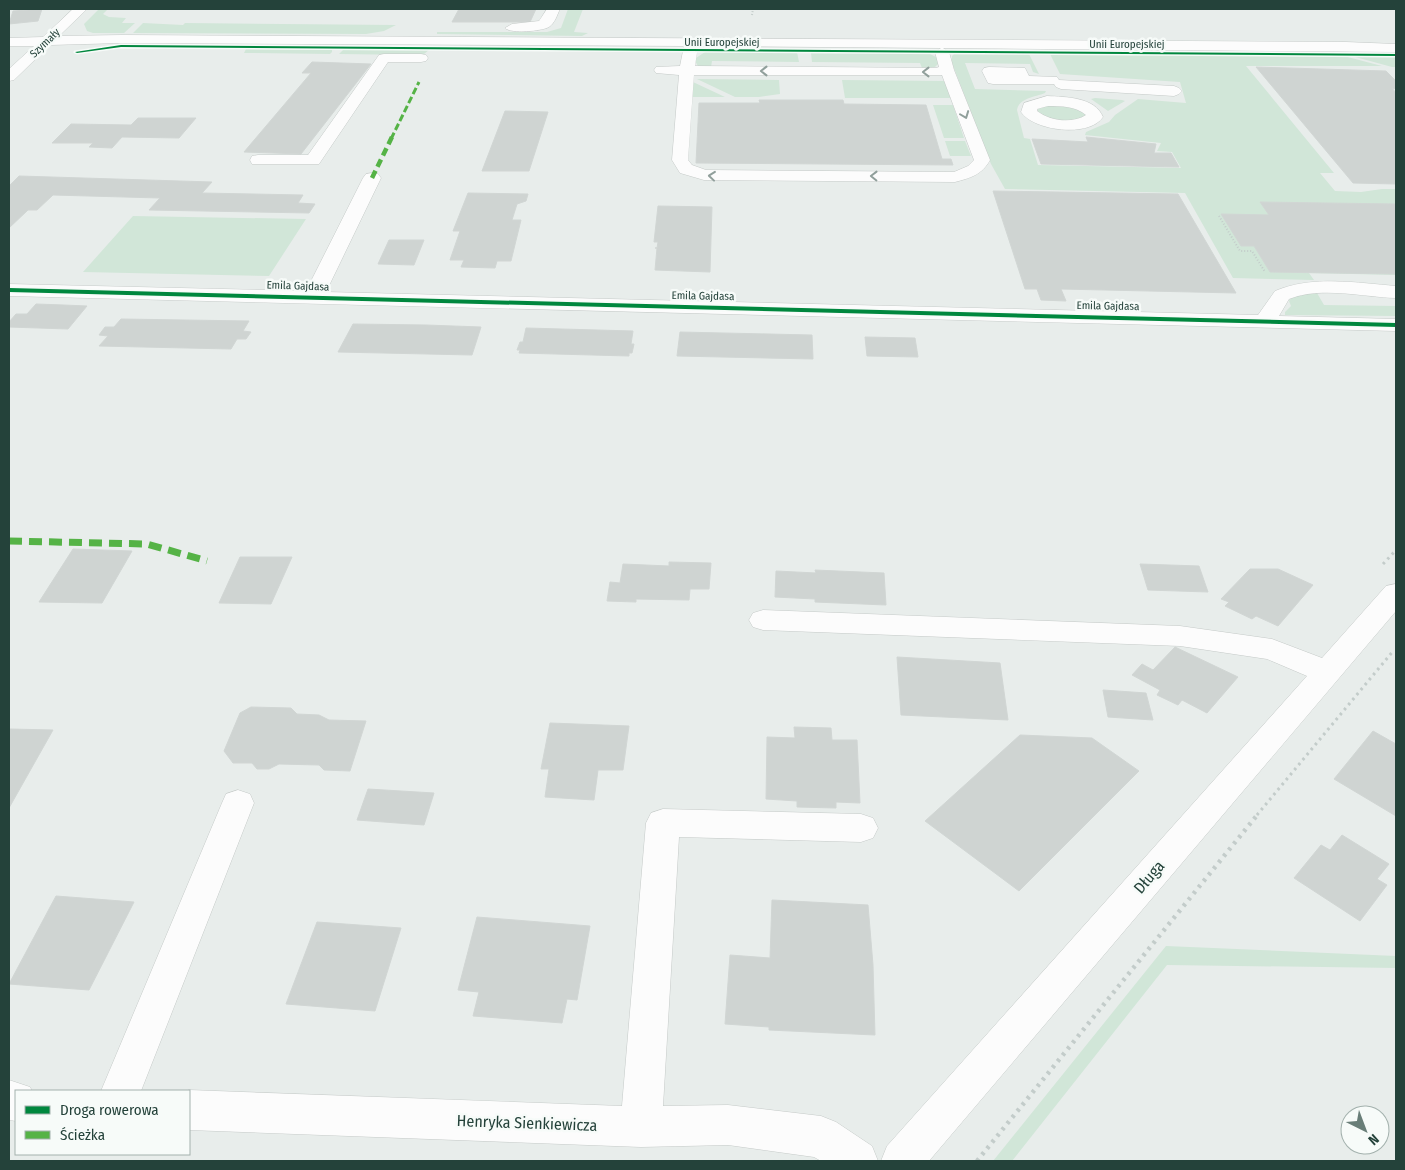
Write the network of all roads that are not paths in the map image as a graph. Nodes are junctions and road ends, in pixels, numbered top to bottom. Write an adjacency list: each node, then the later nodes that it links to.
1 (80, 9): 5 (street, Szymały)
2 (553, 9): 3 (street)
3 (407, 29)
4 (245, 39): 5 (street, Unii Europejskiej); 6 (street, Unii Europejskiej); 12 (street)
5 (48, 40): 7 (street, Unii Europejskiej); 16 (street, Szymały)
6 (442, 40): 8 (street, Unii Europejskiej); 12 (street)
7 (9, 42)
8 (692, 42): 9 (street, Unii Europejskiej); 14 (street)
9 (940, 43): 10 (street, Unii Europejskiej); 15 (street)
10 (1035, 44): 11 (street, Unii Europejskiej); 18 (street)
11 (1396, 48)
12 (384, 58): 21 (street)
13 (661, 70): 14 (street)
14 (687, 70): 15 (street, one-way to 14); 15 (street, one-way to 14)
15 (947, 70)
16 (9, 77)
17 (1024, 80): 18 (street)
18 (1056, 82): 19 (street); 20 (street)
19 (1174, 91)
20 (1063, 101)
21 (258, 160)
22 (372, 178): 25 (street)
23 (9, 290): 25 (street, Emila Gajdasa)
24 (1396, 292): 26 (street)
25 (313, 298): 26 (street, Emila Gajdasa)
26 (1265, 321): 27 (street, Emila Gajdasa)
27 (1396, 325)
28 (1396, 593): 30 (street, Długa)
29 (763, 620): 30 (street)
30 (1326, 672): 37 (street, Długa)
31 (238, 803): 33 (street)
32 (861, 828): 35 (street)
33 (121, 1090)
34 (190, 1110): 35 (street, Henryka Sienkiewicza)
35 (642, 1127): 36 (street, Henryka Sienkiewicza)
36 (857, 1161)
37 (902, 1161)

